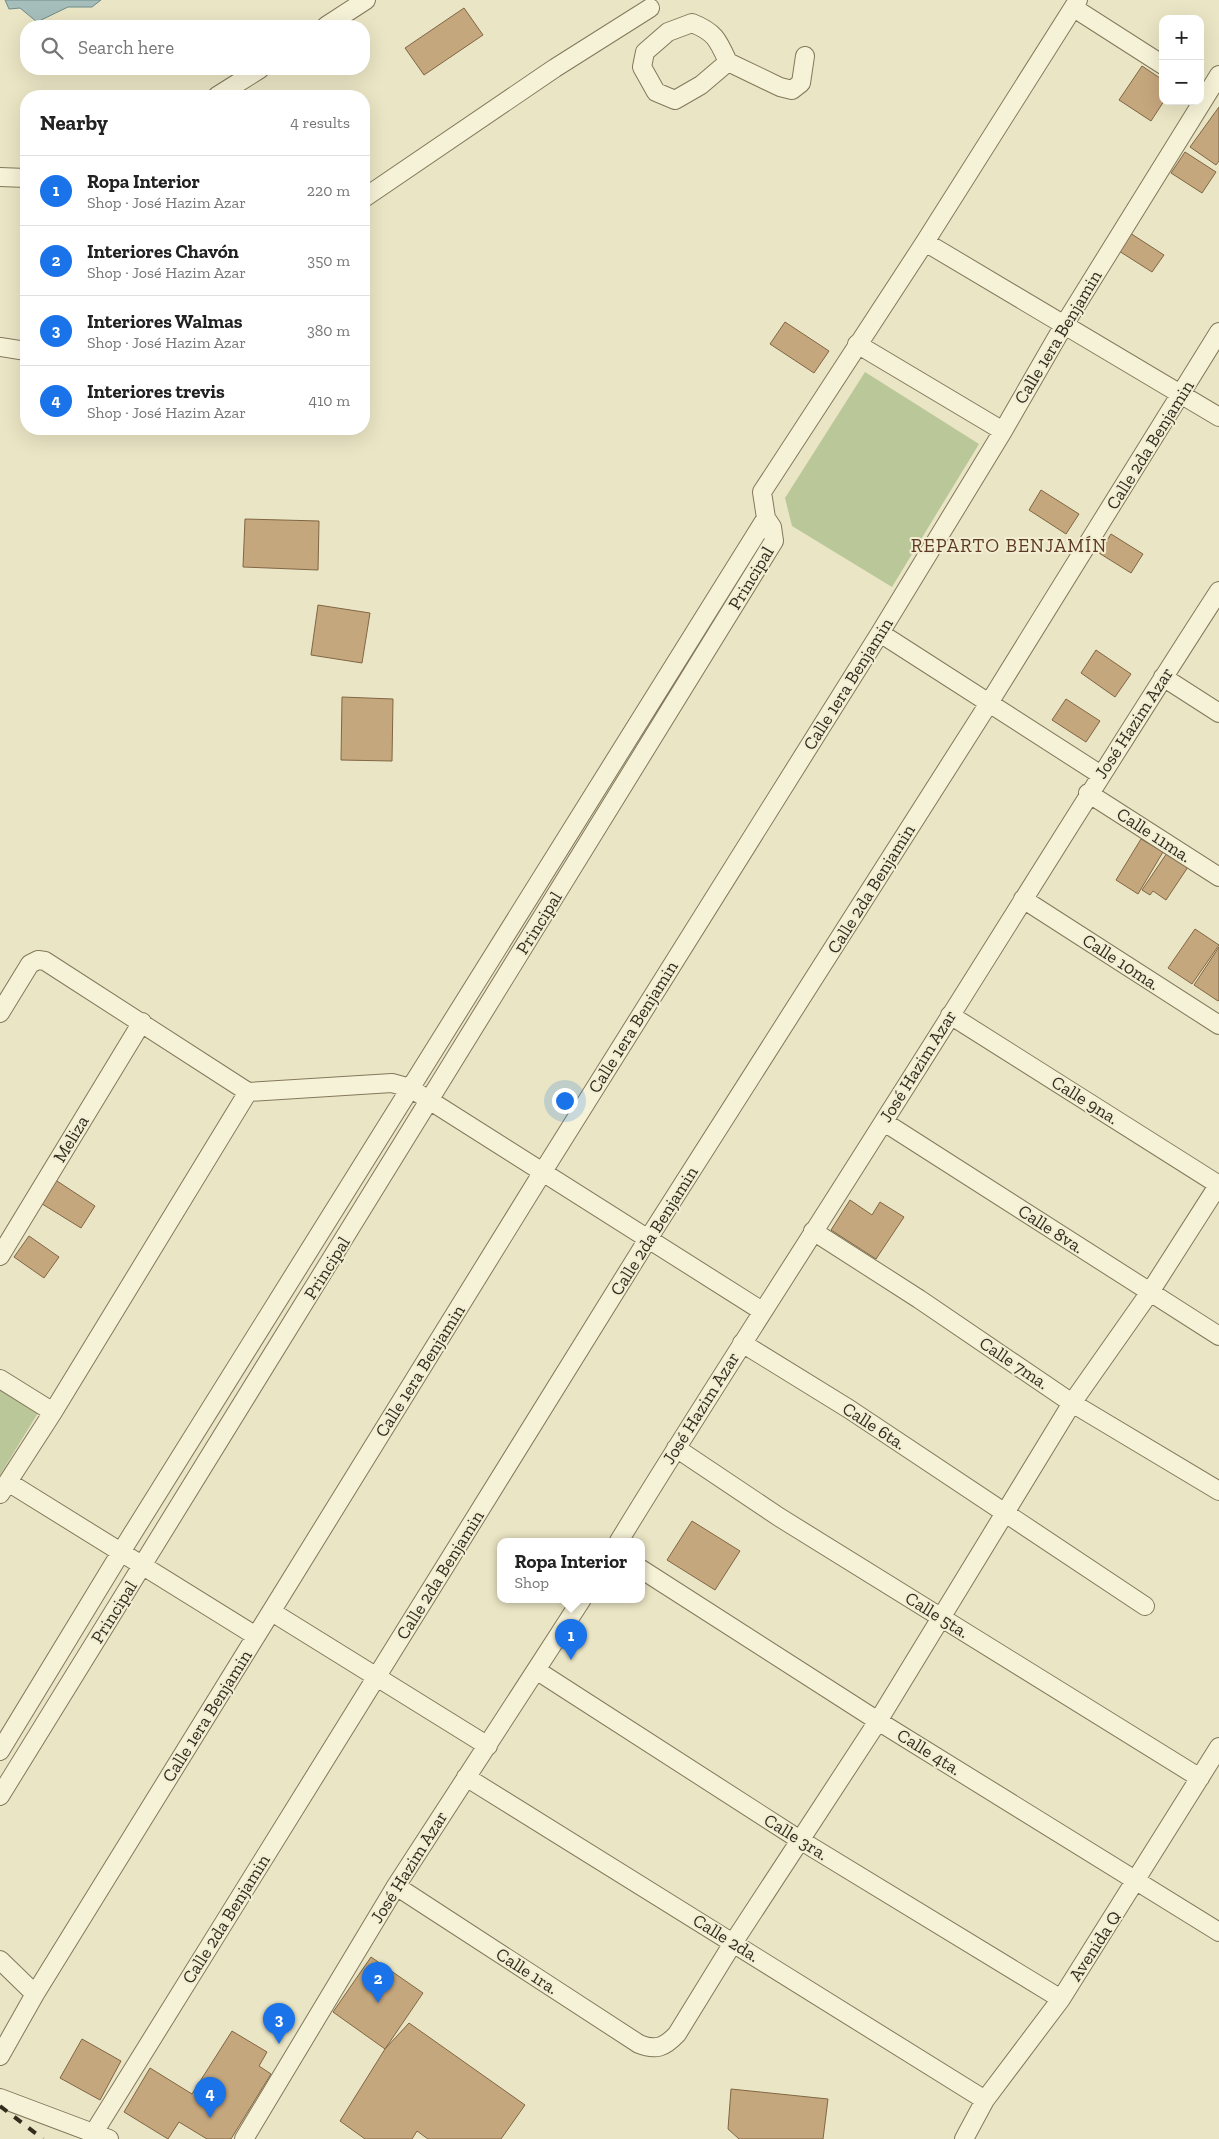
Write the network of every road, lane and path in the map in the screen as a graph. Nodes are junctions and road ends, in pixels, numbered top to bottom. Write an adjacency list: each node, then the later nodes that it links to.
1 (366, 0): 4 (street)
2 (647, 4): 5 (street); 15 (street)
3 (1076, 4): 8 (street); 16 (street)
4 (335, 20)
5 (668, 32): 7 (street); 7 (street)
6 (805, 56): 7 (street)
7 (728, 62)
8 (1159, 62)
9 (250, 75): 11 (street)
10 (1219, 75): 12 (street, Calle 1era Benjamin)
11 (227, 90)
12 (1209, 94): 17 (street, Calle 1era Benjamin)
13 (0, 177): 14 (street)
14 (20, 178)
15 (370, 194)
16 (925, 242): 17 (street); 19 (street)
17 (1064, 325): 22 (street); 24 (street, Calle 1era Benjamin)
18 (1219, 332): 22 (street, Calle 2da Benjamin)
19 (858, 344): 24 (street); 25 (street)
20 (0, 347): 21 (street)
21 (20, 350)
22 (1181, 395): 23 (street); 29 (street, Calle 2da Benjamin)
23 (1219, 417)
24 (1003, 431): 27 (street, Calle 1era Benjamin)
25 (766, 518): 39 (street, Principal); 41 (street, Principal)
26 (1219, 592): 28 (street, José Hazim Azar)
27 (880, 633): 29 (street); 43 (street, Calle 1era Benjamin)
28 (1163, 677): 30 (street); 31 (street, José Hazim Azar)
29 (989, 703): 31 (street); 46 (street, Calle 2da Benjamin)
30 (1219, 713)
31 (1101, 775): 32 (street, José Hazim Azar)
32 (1088, 793): 33 (street, Calle 11ma.); 34 (street, José Hazim Azar)
33 (1219, 876)
34 (1022, 899): 36 (street, José Hazim Azar); 38 (street, Calle 10ma.)
35 (0, 1013): 37 (street)
36 (950, 1014): 42 (street, José Hazim Azar); 44 (street, Calle 9na.)
37 (142, 1022): 40 (street); 47 (street, Meliza)
38 (1219, 1025)
39 (410, 1088): 40 (street); 41 (street); 60 (street, Principal)
40 (248, 1092): 54 (street)
41 (430, 1100): 43 (street); 61 (street, Principal)
42 (884, 1122): 45 (street, José Hazim Azar); 48 (street, Calle 8va.)
43 (542, 1173): 46 (street); 65 (street, Calle 1era Benjamin)
44 (1219, 1185): 48 (street)
45 (813, 1231): 49 (street, José Hazim Azar); 53 (street, Calle 7ma.)
46 (648, 1240): 49 (street); 69 (street, Calle 2da Benjamin)
47 (0, 1256)
48 (1150, 1292): 50 (street, Calle 8va.); 53 (street)
49 (762, 1311): 51 (street, José Hazim Azar)
50 (1219, 1336)
51 (742, 1343): 55 (street, José Hazim Azar); 58 (street, Calle 6ta.)
52 (0, 1379): 54 (street)
53 (1072, 1403): 57 (street, Calle 7ma.); 58 (street)
54 (53, 1412): 56 (street)
55 (676, 1448): 59 (street, José Hazim Azar); 66 (street, Calle 5ta.)
56 (4, 1488): 60 (street)
57 (1219, 1490)
58 (1004, 1513): 64 (street, Calle 6ta.); 66 (street)
59 (621, 1538)
60 (120, 1552): 61 (street); 73 (street, Principal)
61 (143, 1566): 67 (street); 76 (street, Principal)
62 (645, 1572): 70 (street, Calle 4ta.)
63 (579, 1603): 68 (street, José Hazim Azar)
64 (1145, 1606)
65 (272, 1612): 67 (street, Calle 1era Benjamin); 69 (street)
66 (941, 1618): 70 (street); 75 (street, Calle 5ta.)
67 (256, 1636): 83 (street, Calle 1era Benjamin)
68 (536, 1670): 71 (street, José Hazim Azar); 77 (street, Calle 3ra.)
69 (376, 1677): 71 (street); 88 (street, Calle 2da Benjamin)
70 (878, 1721): 77 (street); 78 (street, Calle 4ta.)
71 (488, 1746): 74 (street, José Hazim Azar)
72 (1219, 1747): 75 (street, Avenida Q)
73 (0, 1751)
74 (466, 1777): 79 (street, José Hazim Azar); 81 (street, Calle 2da.)
75 (1200, 1778): 78 (street, Avenida Q)
76 (0, 1796)
77 (800, 1840): 81 (street); 84 (street, Calle 3ra.)
78 (1137, 1880): 80 (street, Calle 4ta.); 84 (street, Avenida Q)
79 (396, 1886): 81 (street, Calle 1ra.); 89 (street, José Hazim Azar)
80 (1219, 1932)
81 (733, 1943): 87 (street, Calle 2da.)
82 (0, 1960): 83 (street)
83 (35, 1994): 85 (street, Calle 1era Benjamin)
84 (1061, 1999): 87 (street, Avenida Q)
85 (0, 2056)
86 (0, 2098): 88 (street)
87 (985, 2100): 90 (street, Avenida Q)
88 (101, 2136)
89 (244, 2139)
90 (964, 2139)

